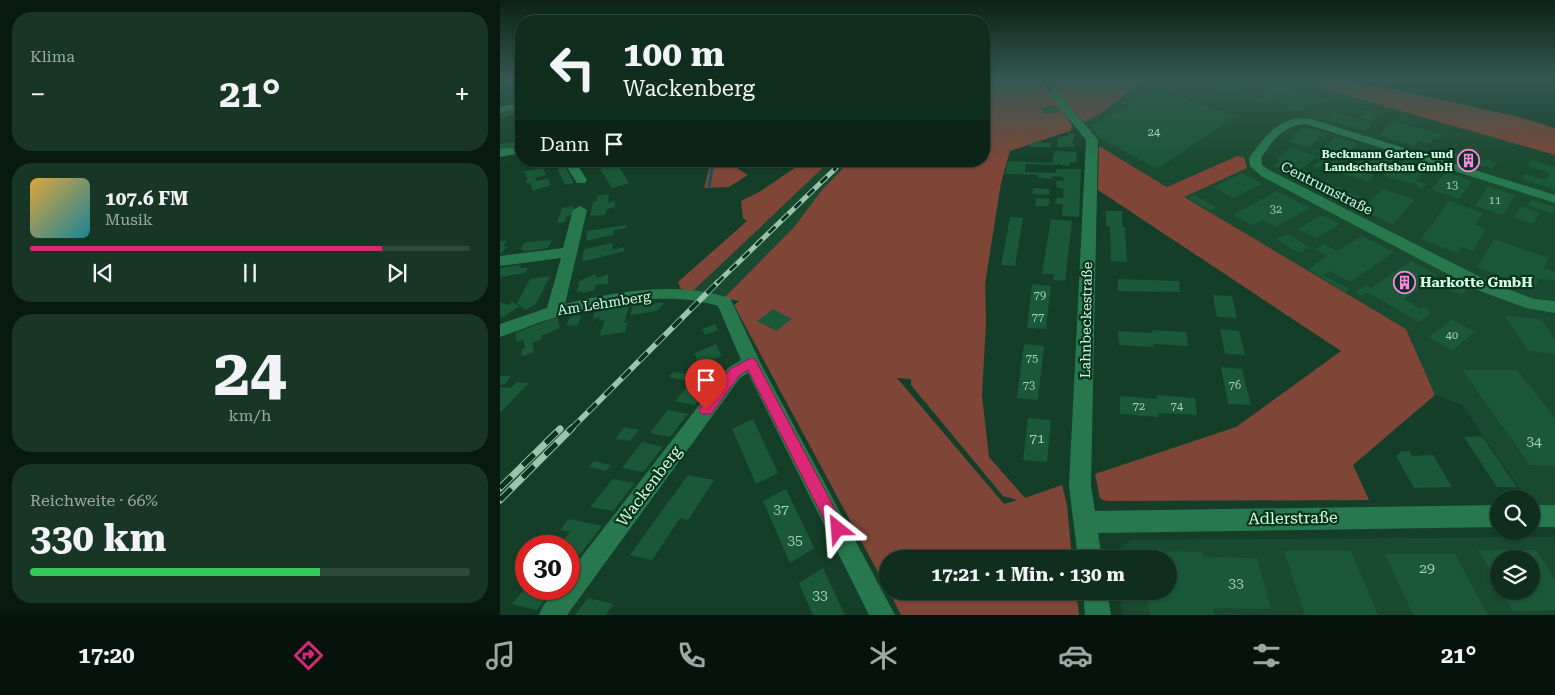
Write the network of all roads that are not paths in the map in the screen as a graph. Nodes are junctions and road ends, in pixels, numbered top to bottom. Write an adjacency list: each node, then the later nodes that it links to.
1 (1066, 108): 17 (street, Lahnbeckestraße)
2 (515, 151): 3 (street)
3 (500, 153)
4 (573, 167): 5 (street)
5 (581, 180)
6 (1555, 199): 10 (street, Centrumstraße)
7 (580, 210): 8 (street)
8 (569, 252): 9 (street); 11 (street)
9 (500, 261)
10 (1555, 306)
11 (555, 310): 12 (street, Am Lehmberg); 13 (street, Am Lehmberg)
12 (500, 331)
13 (751, 362): 20 (street, Wackenberg); 21 (street)
14 (1490, 516): 17 (street, Adlerstraße)
15 (1540, 516): 16 (street)
16 (1555, 516)
17 (1086, 522): 18 (street, Lahnbeckestraße)
18 (1089, 550)
19 (1096, 600): 22 (street)
20 (552, 615)
21 (882, 615)
22 (1098, 615)

